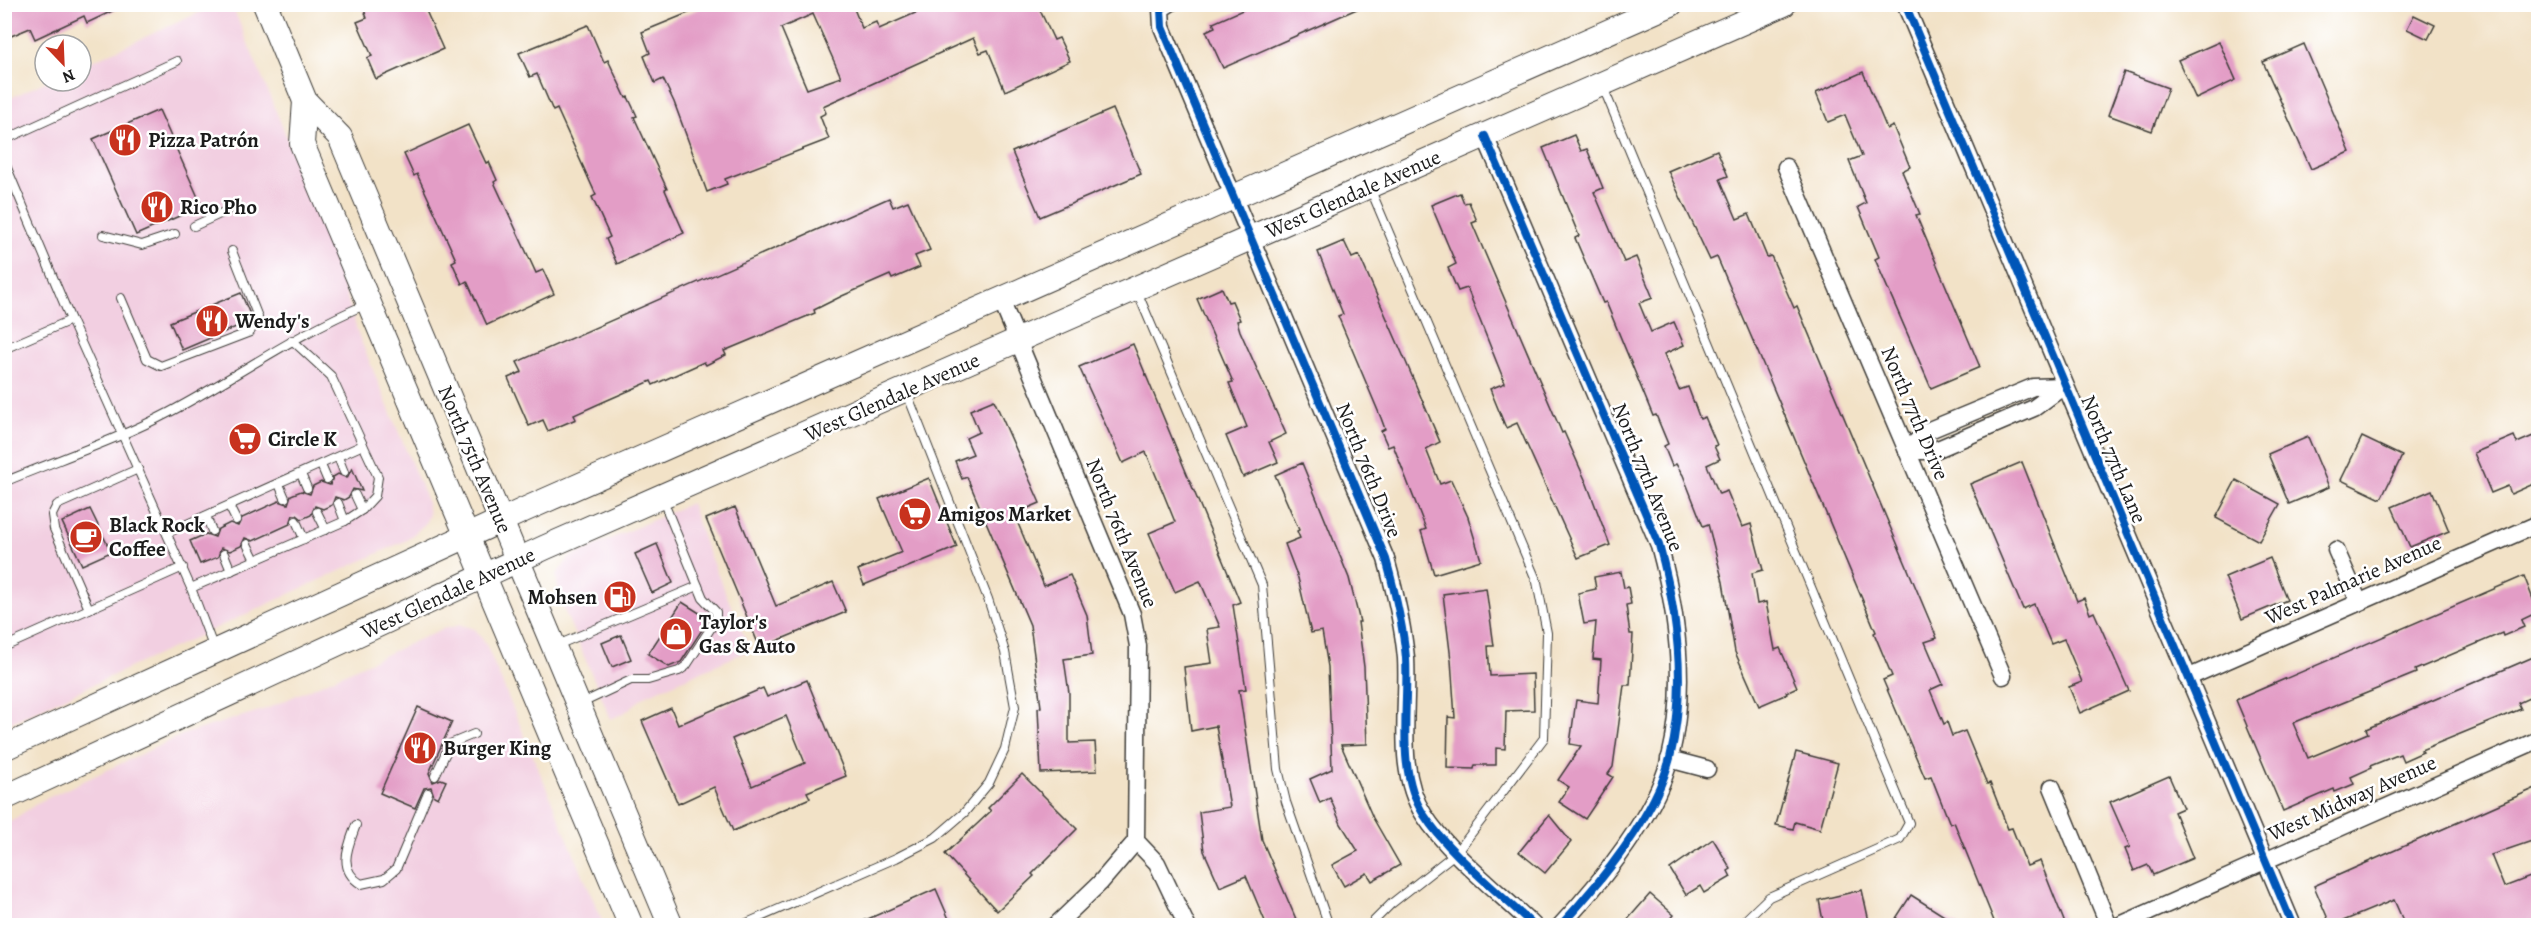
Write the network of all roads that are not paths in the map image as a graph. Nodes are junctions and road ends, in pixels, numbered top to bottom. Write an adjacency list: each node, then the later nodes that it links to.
1 (265, 4): 8 (main road, North 75th Avenue)
2 (1671, 4): 14 (main road, West Glendale Avenue)
3 (1784, 4): 7 (main road, West Glendale Avenue)
4 (1905, 4): 29 (street, North 77th Lane)
5 (1165, 7): 14 (street, North 76th Drive)
6 (177, 61): 10 (lane)
7 (1602, 84): 9 (main road, West Glendale Avenue); 101 (lane)
8 (305, 101): 24 (main road, North 75th Avenue); 54 (main road, North 75th Avenue)
9 (1485, 136): 13 (main road, West Glendale Avenue); 82 (street, North 77th Avenue)
10 (4, 140)
11 (4, 161): 25 (lane)
12 (1786, 166): 33 (street, North 77th Drive)
13 (1370, 187): 19 (main road, West Glendale Avenue); 90 (lane)
14 (1235, 196): 19 (street, North 76th Drive); 23 (main road, West Glendale Avenue)
15 (237, 206): 16 (lane)
16 (194, 226)
17 (175, 234): 18 (lane)
18 (103, 235)
19 (1252, 238): 21 (main road, West Glendale Avenue); 90 (street, North 76th Drive)
20 (232, 251): 22 (lane)
21 (1136, 288): 27 (main road, West Glendale Avenue); 97 (lane)
22 (121, 298)
23 (1001, 300): 27 (street, North 76th Avenue); 54 (main road, West Glendale Avenue)
24 (371, 303): 26 (lane); 59 (main road, North 75th Avenue)
25 (71, 320): 28 (lane); 31 (lane)
26 (292, 340): 31 (lane); 32 (lane)
27 (1019, 341): 30 (main road, West Glendale Avenue); 89 (street, North 76th Avenue)
28 (4, 349)
29 (2064, 386): 33 (street); 77 (street, North 77th Lane)
30 (906, 391): 45 (main road, West Glendale Avenue); 94 (lane)
31 (122, 433): 36 (lane); 40 (lane)
32 (363, 445): 34 (lane); 48 (lane)
33 (1907, 451): 76 (street, North 77th Drive)
34 (338, 457): 35 (lane); 37 (lane)
35 (321, 465): 38 (lane); 39 (lane)
36 (138, 469): 58 (lane); 72 (lane)
37 (344, 472)
38 (301, 474): 41 (lane); 42 (lane)
39 (327, 479)
40 (4, 482)
41 (279, 484): 44 (lane); 47 (lane)
42 (307, 488)
43 (355, 495): 48 (lane)
44 (285, 498)
45 (662, 498): 65 (main road, West Glendale Avenue); 69 (lane)
46 (338, 503): 53 (lane)
47 (228, 506): 50 (lane); 51 (lane)
48 (362, 510): 53 (lane)
49 (317, 512): 56 (lane)
50 (206, 516): 57 (lane); 58 (lane)
51 (236, 520)
52 (296, 521): 60 (lane)
53 (345, 521): 56 (lane)
54 (501, 521): 59 (main road, West Glendale Avenue); 65 (main road, North 75th Avenue)
55 (2538, 524): 71 (street, West Palmarie Avenue)
56 (326, 530): 60 (lane)
57 (212, 531)
58 (167, 533): 66 (lane)
59 (468, 536): 68 (main road, North 75th Avenue); 75 (main road, West Glendale Avenue)
60 (304, 539): 64 (lane)
61 (247, 544): 64 (lane)
62 (2336, 550): 71 (street)
63 (224, 554): 67 (lane)
64 (255, 560): 67 (lane)
65 (518, 560): 68 (main road, West Glendale Avenue); 73 (main road, North 75th Avenue)
66 (183, 567): 70 (lane); 72 (lane)
67 (231, 571): 70 (lane)
68 (484, 576): 87 (main road, West Glendale Avenue); 92 (main road, North 75th Avenue)
69 (698, 586): 73 (lane); 78 (lane)
70 (191, 588): 75 (lane)
71 (2359, 602): 77 (street, West Palmarie Avenue)
72 (89, 609): 74 (lane)
73 (554, 646): 78 (main road, North 75th Avenue)
74 (4, 647)
75 (215, 651): 81 (main road, West Glendale Avenue)
76 (2003, 676)
77 (2187, 678): 91 (street, North 77th Lane)
78 (578, 704): 93 (main road, North 75th Avenue)
79 (474, 734): 84 (lane)
80 (2538, 740): 91 (street, West Midway Avenue)
81 (4, 748)
82 (1670, 759): 83 (street); 100 (street, North 77th Avenue)
83 (1707, 769)
84 (435, 776)
85 (2052, 787): 102 (street)
86 (428, 793): 88 (lane)
87 (4, 798)
88 (356, 825)
89 (1136, 841): 95 (street); 96 (street)
90 (1457, 852): 98 (lane); 99 (street, North 76th Drive)
91 (2265, 861): 103 (street, West Midway Avenue); 104 (street, North 77th Lane)
92 (631, 926)
93 (671, 926)
94 (740, 926)
95 (1055, 926)
96 (1187, 926)
97 (1329, 926)
98 (1370, 926)
99 (1534, 926)
100 (1560, 926)
101 (1739, 926)
102 (2109, 926)
103 (2118, 926)
104 (2293, 926)

